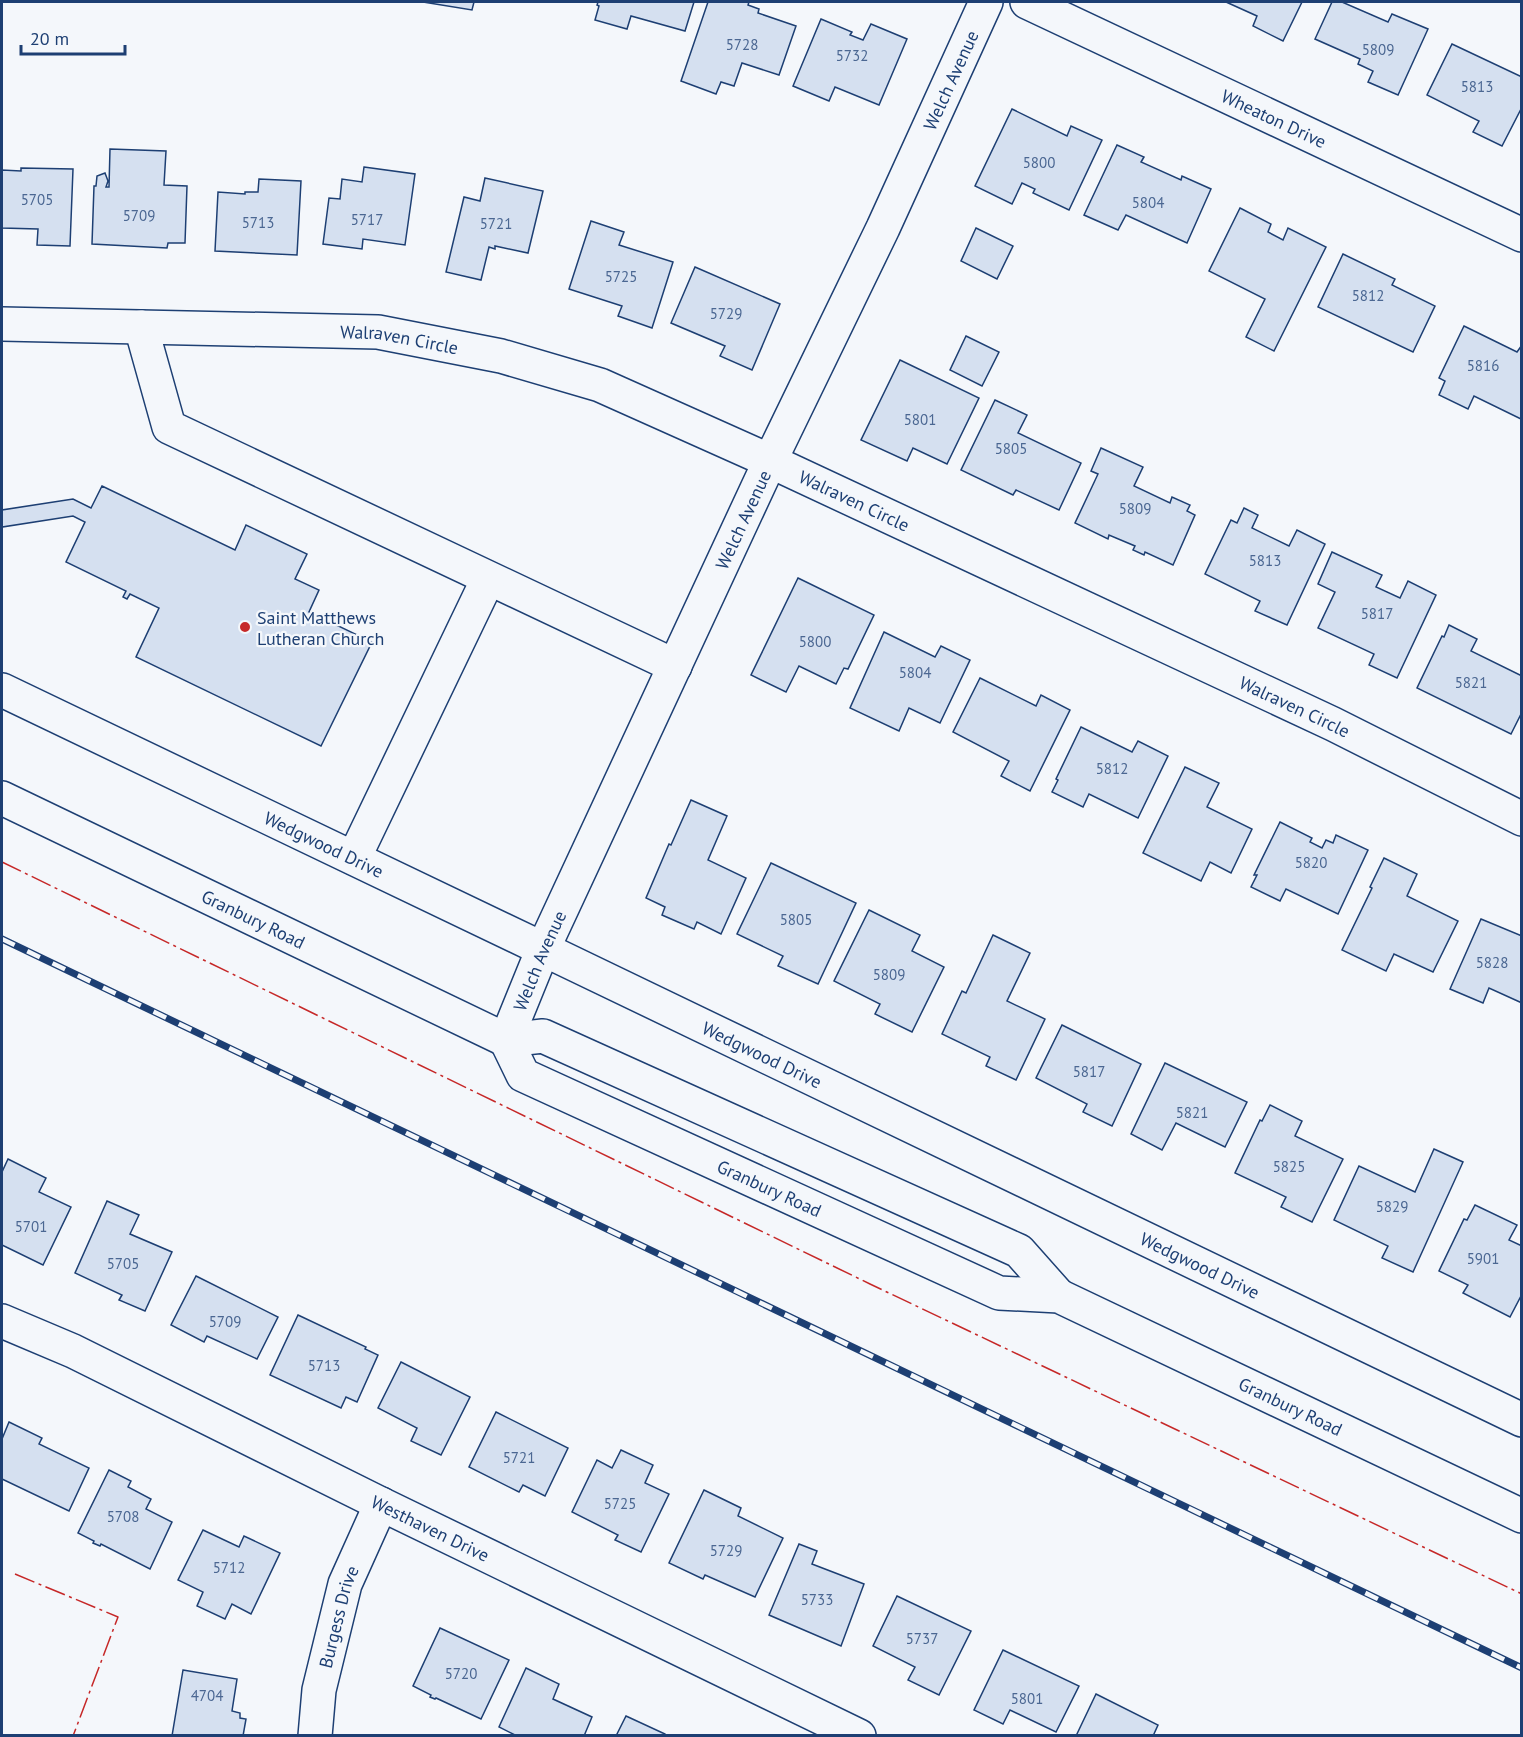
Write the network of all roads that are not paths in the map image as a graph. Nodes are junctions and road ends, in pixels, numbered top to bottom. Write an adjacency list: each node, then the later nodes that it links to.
1 (986, 2): 6 (street, Welch Avenue)
2 (1027, 2): 3 (street, Wheaton Drive)
3 (1521, 235)
4 (2, 324): 5 (street, Walraven Circle)
5 (141, 327): 6 (street, Walraven Circle); 7 (street)
6 (770, 461): 8 (street, Welch Avenue); 11 (street, Walraven Circle)
7 (488, 579): 8 (street); 12 (street)
8 (675, 666): 13 (street, Welch Avenue)
9 (2, 690): 12 (street, Wedgwood Drive)
10 (2, 798): 14 (street, Granbury Road)
11 (1521, 819)
12 (354, 858): 13 (street, Wedgwood Drive)
13 (543, 949): 14 (street, Welch Avenue); 17 (street, Wedgwood Drive)
14 (506, 1040): 15 (street, Granbury Road); 15 (street, Granbury Road)
15 (1059, 1296): 19 (street, Granbury Road)
16 (2, 1321): 18 (street, Westhaven Drive)
17 (1521, 1420)
18 (381, 1504): 20 (street, Burgess Drive); 21 (street, Westhaven Drive)
19 (1521, 1516)
20 (315, 1736)
21 (859, 1736)

